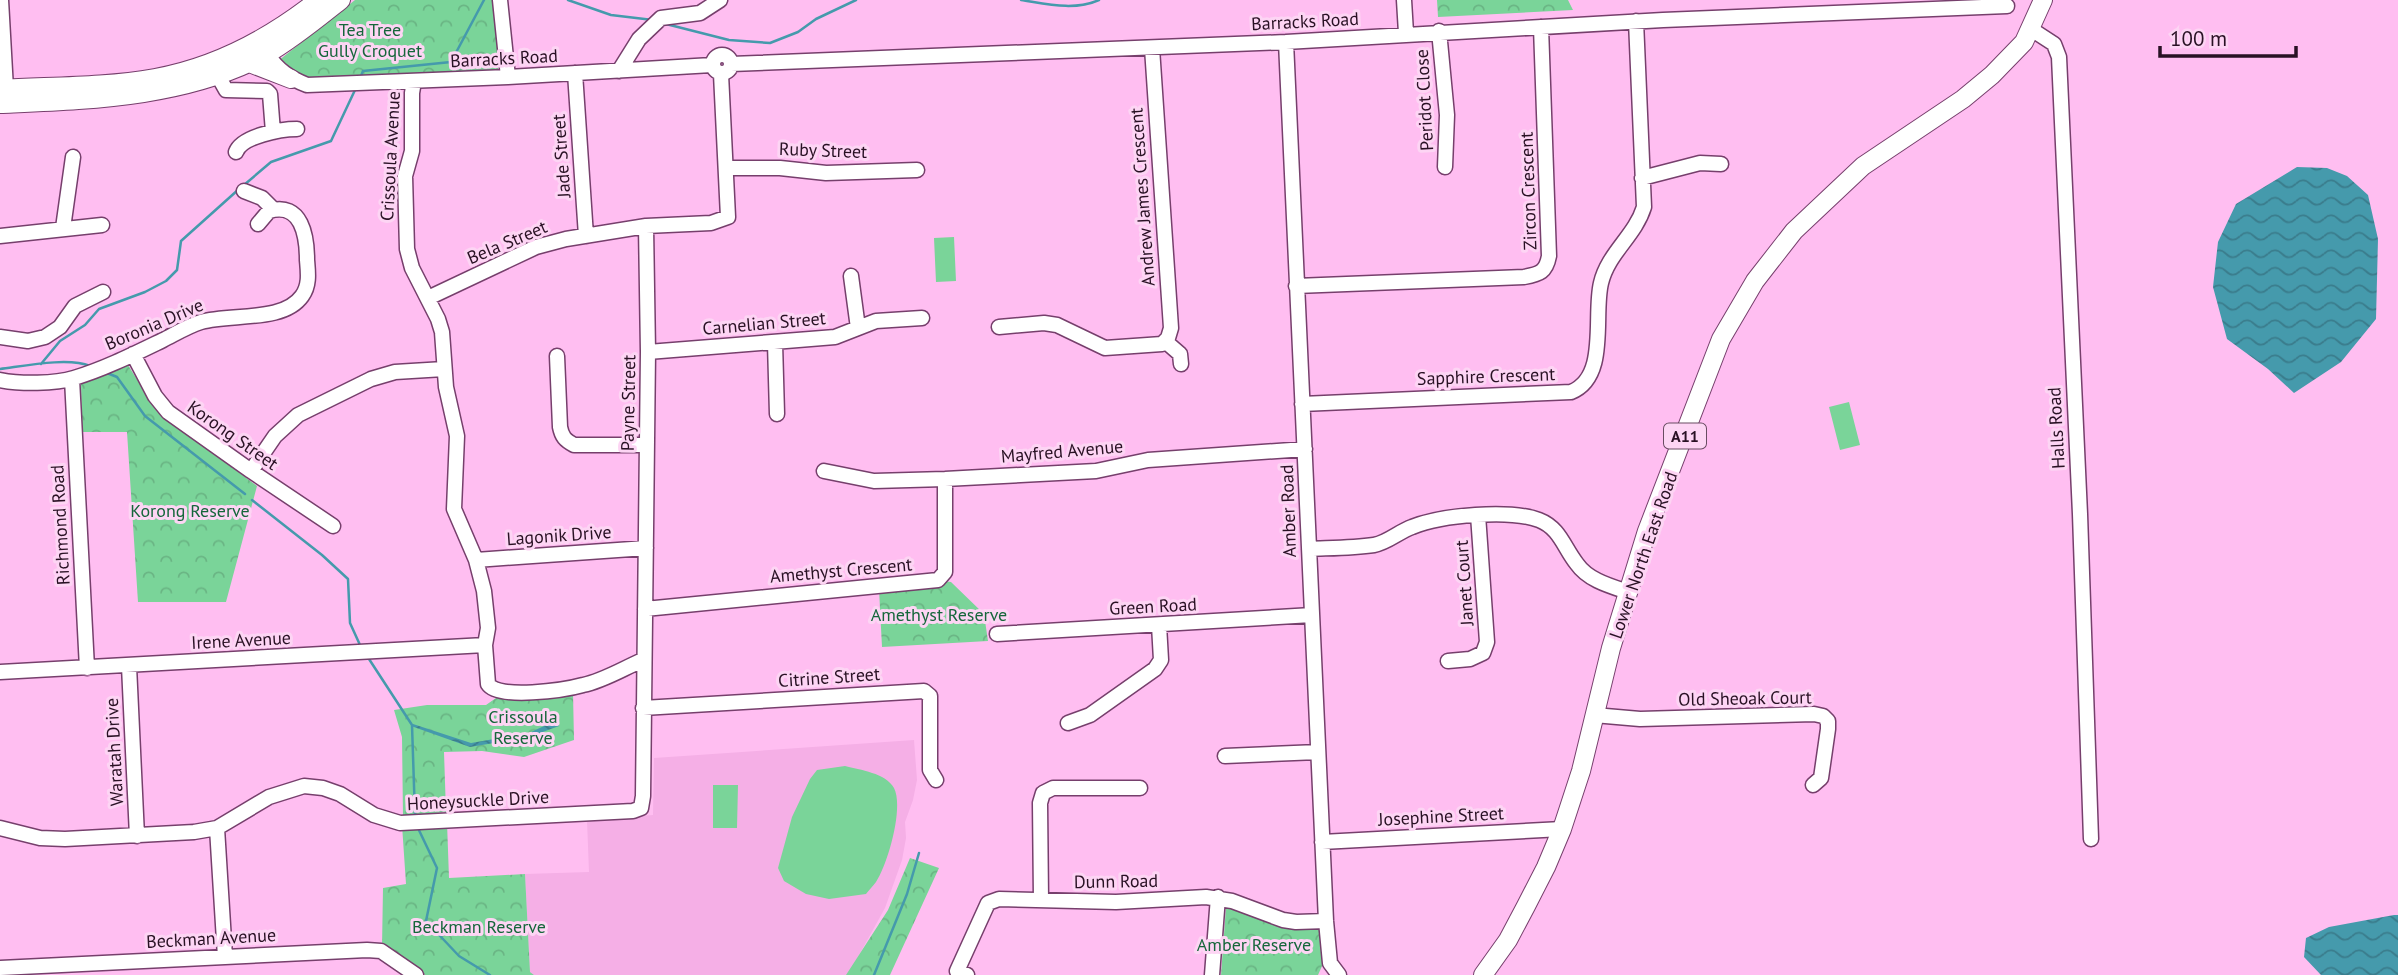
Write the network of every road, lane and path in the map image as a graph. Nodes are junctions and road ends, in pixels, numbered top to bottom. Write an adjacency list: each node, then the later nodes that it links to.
1 (1, 0): 28 (street)
2 (318, 0): 17 (main road)
3 (341, 0): 17 (main road)
4 (500, 0): 25 (street)
5 (720, 0): 11 (street)
6 (1405, 0): 15 (street)
7 (2046, 0): 13 (main road, Lower North East Road / A11)
8 (1913, 5): 9 (street, Barracks Road); 10 (street, Barracks Road)
9 (2007, 6)
10 (1636, 21): 12 (street, Barracks Road); 37 (street, Sapphire Crescent)
11 (654, 24): 21 (street); 22 (street)
12 (1541, 27): 14 (street, Barracks Road); 47 (street, Zircon Crescent)
13 (2031, 29): 75 (main road, Lower North East Road / A11); 99 (street, Halls Road)
14 (1439, 31): 15 (street, Barracks Road); 34 (street, Peridot Close)
15 (1406, 33): 16 (street, Barracks Road)
16 (1286, 42): 18 (street, Barracks Road); 47 (street, Amber Road)
17 (263, 47): 19 (main road); 26 (street); 28 (main road)
18 (1152, 48): 20 (street, Barracks Road); 54 (street, Andrew James Crescent)
19 (247, 62): 24 (main road); 26 (main road)
20 (722, 67): 21 (street, Barracks Road); 35 (street)
21 (641, 69): 22 (street, Barracks Road)
22 (619, 71): 23 (street, Barracks Road)
23 (575, 73): 25 (street, Barracks Road); 45 (street, Jade Street)
24 (217, 74): 28 (main road); 30 (street)
25 (508, 77): 27 (street, Barracks Road)
26 (291, 79): 27 (street, Barracks Road)
27 (414, 81): 49 (street, Crissoula Avenue)
28 (3, 96)
29 (297, 129): 30 (street)
30 (273, 132): 31 (street)
31 (236, 152)
32 (73, 157): 43 (street)
33 (1721, 164): 37 (street)
34 (1446, 167)
35 (727, 169): 36 (street, Ruby Street); 42 (street)
36 (917, 170)
37 (1642, 178): 63 (street, Sapphire Crescent)
38 (244, 191): 39 (street)
39 (273, 209): 40 (street); 57 (street, Boronia Drive)
40 (258, 224)
41 (102, 225): 43 (street)
42 (646, 226): 45 (street, Bela Street); 56 (street, Payne Street)
43 (63, 228): 44 (street)
44 (0, 236)
45 (586, 236): 49 (street, Bela Street)
46 (851, 276): 52 (street)
47 (1296, 286): 63 (street, Amber Road)
48 (103, 292): 53 (street)
49 (428, 298): 60 (street, Crissoula Avenue)
50 (922, 318): 52 (street, Carnelian Street)
51 (999, 327): 54 (street)
52 (858, 328): 55 (street, Carnelian Street)
53 (0, 337)
54 (1165, 341): 59 (street)
55 (775, 343): 56 (street, Carnelian Street); 64 (street)
56 (648, 352): 65 (street, Payne Street)
57 (133, 354): 61 (street, Boronia Drive); 67 (street, Korong Street)
58 (557, 356): 65 (street)
59 (1181, 364)
60 (444, 369): 67 (street); 74 (street, Crissoula Avenue)
61 (72, 379): 62 (street, Boronia Drive); 84 (street, Richmond Road)
62 (0, 380)
63 (1303, 404): 66 (street, Amber Road)
64 (777, 414)
65 (647, 445): 72 (street, Payne Street)
66 (1305, 449): 69 (street, Mayfred Avenue); 73 (street, Amber Road)
67 (251, 471): 71 (street, Korong Street)
68 (824, 471): 69 (street, Mayfred Avenue)
69 (945, 479): 76 (street, Amethyst Crescent)
70 (1478, 515): 73 (street); 75 (street); 82 (street, Janet Court)
71 (333, 526)
72 (646, 548): 74 (street, Lagonik Drive); 76 (street, Payne Street)
73 (1309, 549): 77 (street, Amber Road)
74 (476, 560): 80 (street, Crissoula Avenue)
75 (1628, 592): 87 (main road, Lower North East Road / A11)
76 (645, 609): 81 (street, Payne Street)
77 (1312, 615): 78 (street, Green Road); 89 (street, Amber Road)
78 (1159, 625): 79 (street, Green Road); 88 (street)
79 (998, 634)
80 (485, 645): 81 (street, Crissoula Avenue); 83 (street, Irene Avenue)
81 (643, 660): 86 (street, Payne Street)
82 (1448, 660)
83 (129, 666): 84 (street, Irene Avenue); 98 (street, Waratah Drive)
84 (88, 668): 85 (street, Irene Avenue)
85 (0, 672)
86 (643, 709): 91 (street, Citrine Street); 94 (street, Payne Street)
87 (1594, 715): 92 (street, Old Sheoak Court); 97 (main road, Lower North East Road / A11)
88 (1069, 723)
89 (1318, 752): 90 (street); 100 (street, Amber Road)
90 (1225, 756)
91 (936, 780)
92 (1813, 785)
93 (1140, 788): 102 (street)
94 (641, 808): 96 (street, Honeysuckle Drive)
95 (0, 828): 98 (street, Honeysuckle Drive)
96 (217, 828): 98 (street, Honeysuckle Drive); 104 (street)
97 (1562, 829): 100 (street, Josephine Street); 111 (main road, Lower North East Road / A11)
98 (137, 835)
99 (2091, 839)
100 (1322, 842): 103 (street, Amber Road)
101 (1218, 897): 102 (street, Dunn Road); 103 (street, Dunn Road); 109 (street)
102 (1041, 900): 108 (street, Dunn Road)
103 (1326, 921): 110 (street, Amber Road)
104 (225, 957): 106 (street, Beckman Avenue); 107 (street, Beckman Avenue)
105 (0, 968): 106 (street, Beckman Avenue)
106 (105, 969)
107 (416, 975)
108 (967, 975)
109 (1212, 975)
110 (1339, 975)
111 (1483, 975)

